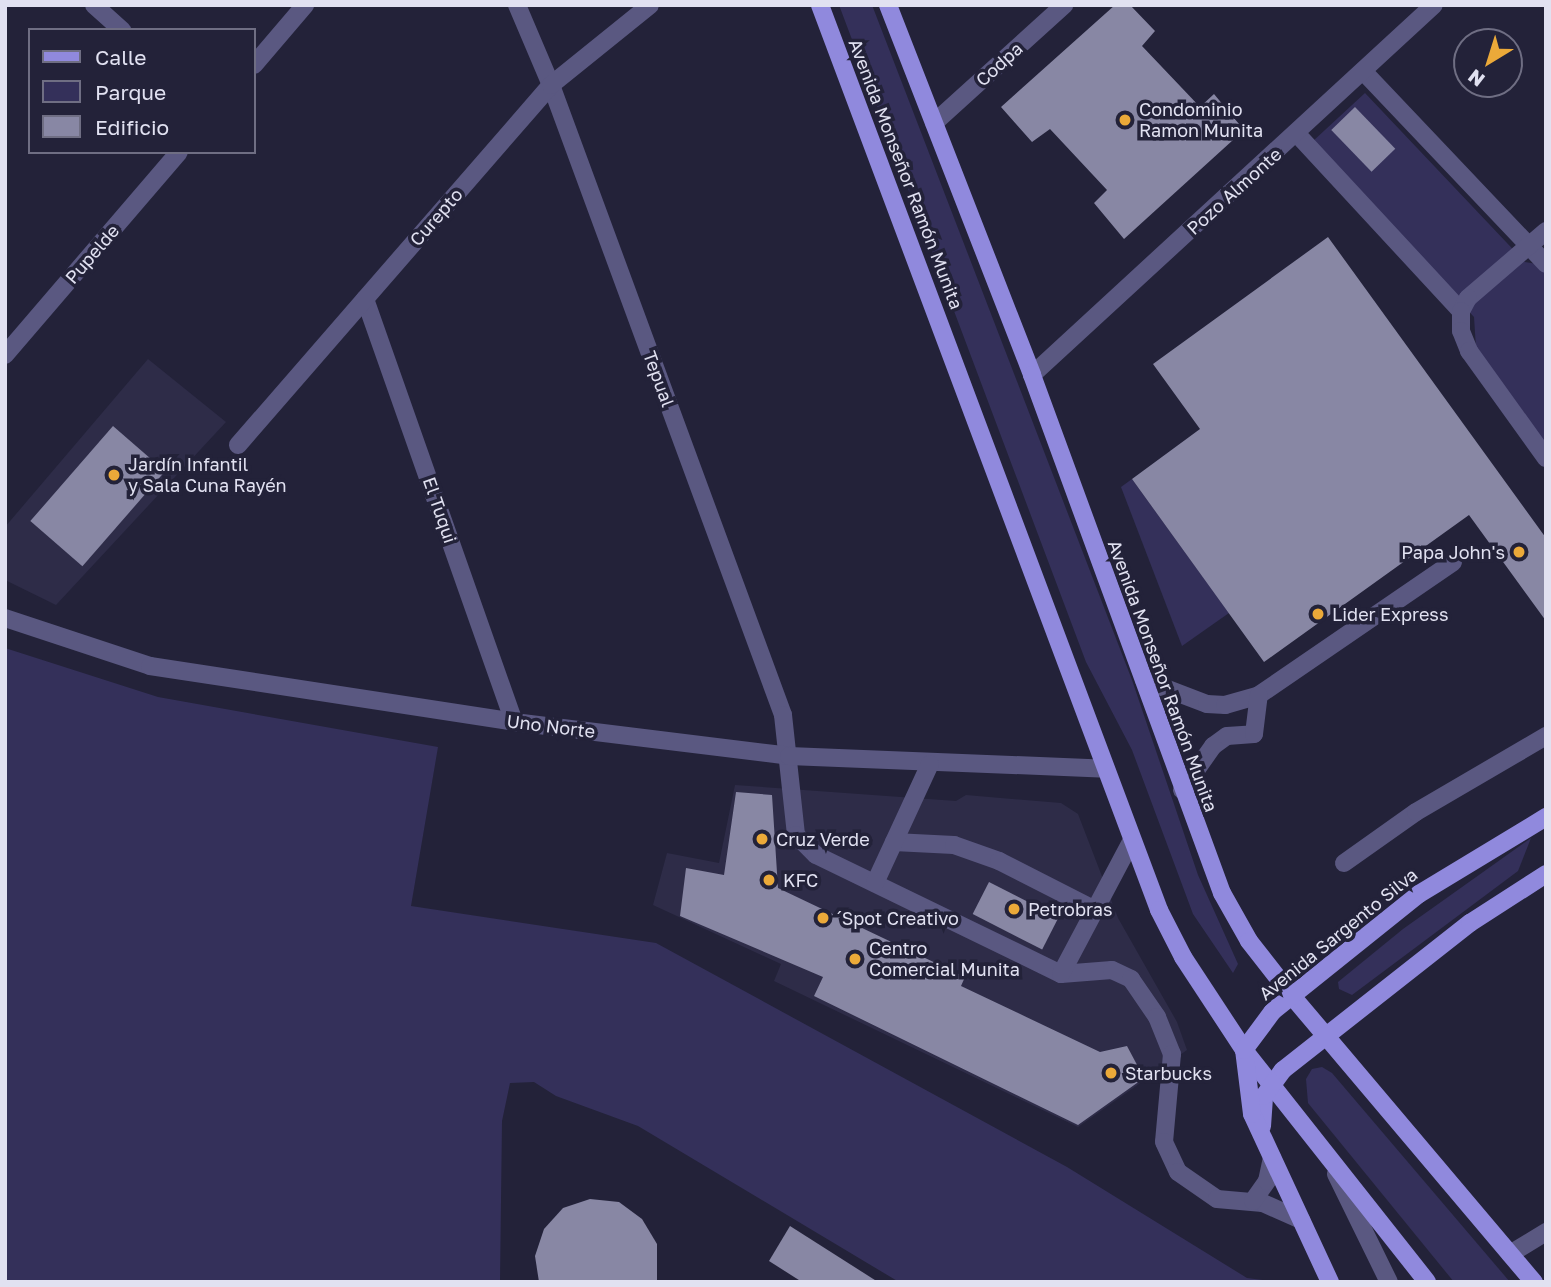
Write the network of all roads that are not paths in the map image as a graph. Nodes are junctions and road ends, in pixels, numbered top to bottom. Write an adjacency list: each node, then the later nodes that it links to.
1 (94, 5): 9 (street)
2 (305, 5): 10 (street)
3 (517, 5): 12 (street, Tepual)
4 (650, 5): 12 (street, Curepto)
5 (820, 5): 33 (main road, Avenida Monseñor Ramón Munita)
6 (888, 5): 13 (main road, Avenida Monseñor Ramón Munita)
7 (1064, 5): 13 (street, Codpa)
8 (1434, 5): 11 (street, Pozo Almonte)
9 (120, 28)
10 (256, 63)
11 (1363, 71): 14 (street, Pozo Almonte); 17 (street)
12 (551, 85): 19 (street, Curepto); 31 (street, Tepual)
13 (934, 122): 22 (main road, Avenida Monseñor Ramón Munita)
14 (1297, 134): 20 (street); 22 (street, Pozo Almonte)
15 (177, 154): 21 (street, Pupelde)
16 (1546, 231): 17 (street)
17 (1529, 246): 18 (street); 20 (street)
18 (1546, 264)
19 (365, 299): 23 (street, Curepto); 29 (street, El Tuqui)
20 (1461, 311): 24 (street)
21 (5, 355)
22 (1032, 375): 27 (main road, Avenida Monseñor Ramón Munita)
23 (238, 445)
24 (1546, 458)
25 (1453, 562): 28 (street)
26 (5, 618): 29 (street, Uno Norte)
27 (1144, 680): 28 (street); 34 (main road, Avenida Monseñor Ramón Munita)
28 (1259, 695): 34 (street)
29 (514, 722): 31 (street, Uno Norte)
30 (1546, 736): 38 (street)
31 (789, 756): 32 (street, Uno Norte); 40 (street, Tepual)
32 (930, 764): 33 (street, Uno Norte); 37 (street)
33 (1107, 769): 36 (main road, Avenida Monseñor Ramón Munita)
34 (1182, 790): 43 (main road, Avenida Monseñor Ramón Munita)
35 (1546, 817): 43 (main road, Avenida Sargento Silva)
36 (1132, 840): 41 (street); 45 (main road, Avenida Monseñor Ramón Munita)
37 (894, 842): 40 (street); 41 (street)
38 (1344, 863)
39 (1546, 874): 44 (main road)
40 (875, 883): 42 (street, Tepual)
41 (1095, 910): 42 (street)
42 (1060, 974): 50 (street)
43 (1292, 996): 44 (main road, Avenida Monseñor Ramón Munita); 45 (main road, Avenida Sargento Silva)
44 (1326, 1036): 46 (main road); 53 (main road, Avenida Monseñor Ramón Munita)
45 (1244, 1050): 46 (main road, Avenida Monseñor Ramón Munita); 47 (main road)
46 (1270, 1083): 47 (main road); 48 (main road, Avenida Monseñor Ramón Munita)
47 (1262, 1137): 49 (main road)
48 (1323, 1149): 55 (street); 56 (main road, Avenida Monseñor Ramón Munita)
49 (1272, 1158): 50 (street); 51 (main road)
50 (1253, 1201): 51 (street)
51 (1301, 1220): 54 (main road)
52 (1546, 1232): 53 (street)
53 (1510, 1254): 57 (main road, Avenida Monseñor Ramón Munita)
54 (1330, 1282)
55 (1389, 1282)
56 (1427, 1282)
57 (1534, 1282)

